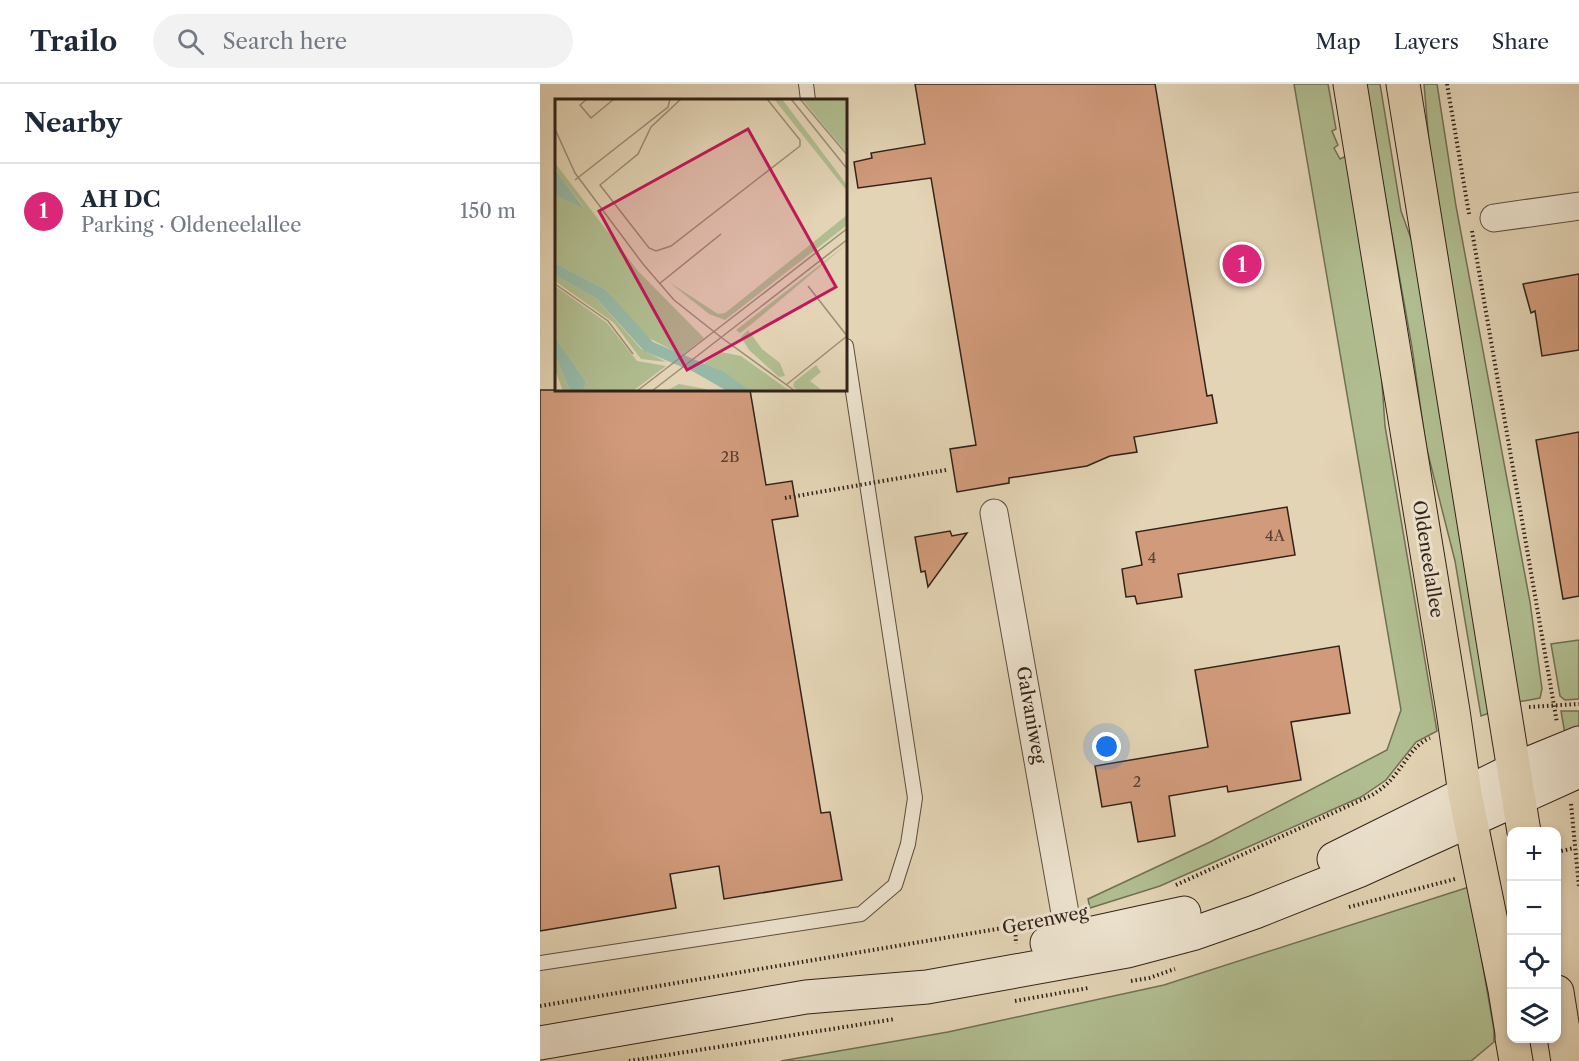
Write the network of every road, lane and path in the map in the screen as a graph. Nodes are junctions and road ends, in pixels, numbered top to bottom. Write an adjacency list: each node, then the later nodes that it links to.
1 (806, 84): 5 (lane)
2 (1350, 84): 15 (main road, Oldeneelallee)
3 (1403, 84): 14 (main road)
4 (1447, 84): 13 (path)
5 (808, 99)
6 (1579, 206): 7 (street)
7 (1494, 218)
8 (848, 359): 27 (lane)
9 (946, 470): 10 (path, bridge)
10 (784, 498)
11 (994, 513): 26 (street, Galvaniweg)
12 (1579, 704): 13 (path)
13 (1553, 705): 14 (path); 16 (path)
14 (1505, 714): 17 (main road)
15 (1456, 728): 18 (main road, Oldeneelallee); 24 (path)
16 (1571, 760): 17 (main road, Gerenweg); 21 (path)
17 (1516, 784): 18 (main road, Gerenweg); 19 (main road)
18 (1468, 808): 26 (main road, Gerenweg); 28 (main road, Oldeneelallee)
19 (1523, 827)
20 (1579, 832): 21 (path)
21 (1574, 839): 22 (path)
22 (1575, 848): 23 (path); 25 (path)
23 (1561, 851)
24 (1174, 886)
25 (1579, 887)
26 (1070, 939): 29 (path, Gerenweg); 32 (main road, Gerenweg)
27 (540, 963)
28 (1507, 1002)
29 (540, 1006)
30 (1561, 1017): 36 (main road)
31 (900, 1019): 34 (path)
32 (540, 1043)
33 (1513, 1043): 35 (main road)
34 (629, 1061)
35 (1516, 1061)
36 (1568, 1061)

